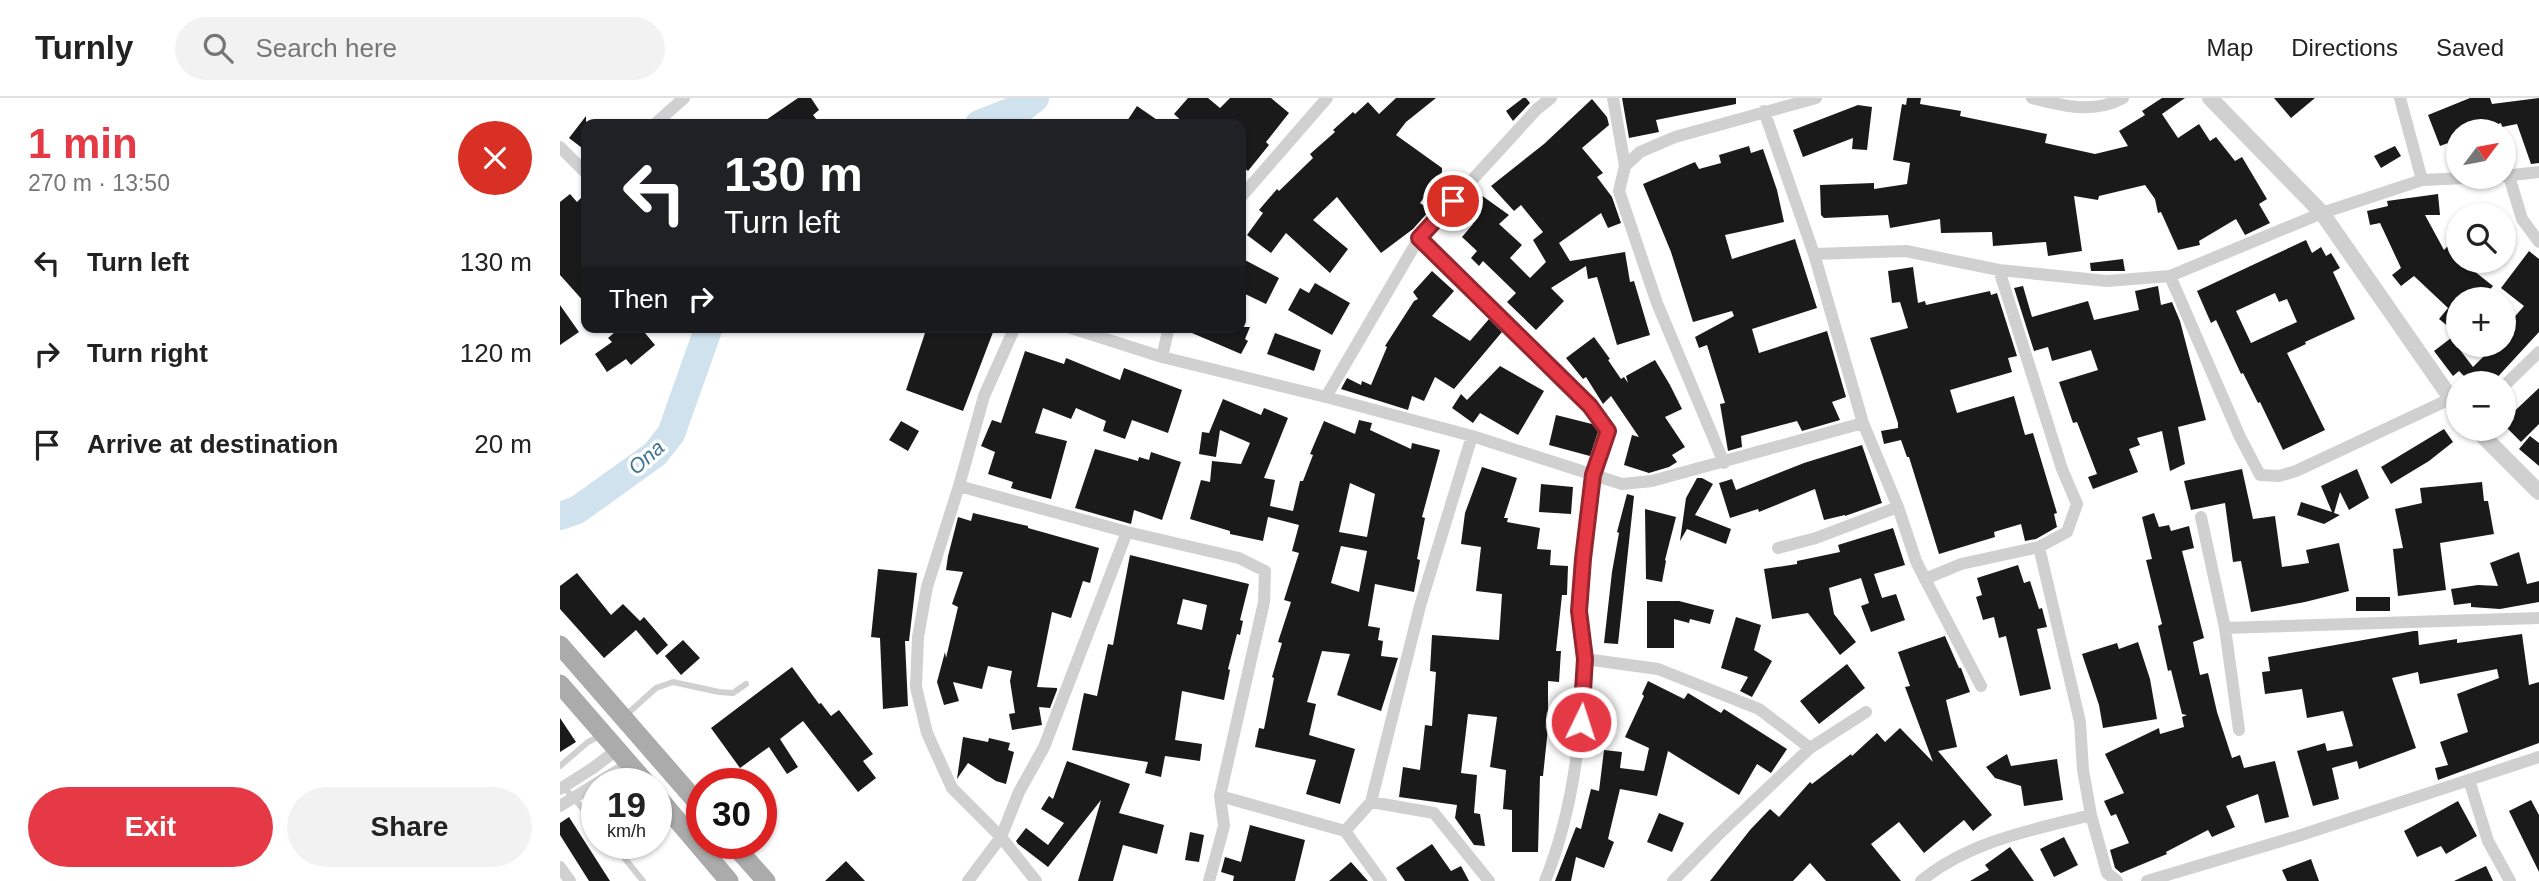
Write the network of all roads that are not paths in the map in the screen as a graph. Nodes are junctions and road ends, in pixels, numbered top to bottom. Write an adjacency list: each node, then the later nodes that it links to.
1 (684, 98): 11 (street)
2 (1328, 98): 20 (street)
3 (1551, 98): 22 (street)
4 (1613, 98): 13 (street)
5 (1816, 98): 10 (street)
6 (2032, 98): 7 (street)
7 (2123, 98)
8 (2210, 98): 21 (street)
9 (2400, 98): 18 (street)
10 (1764, 111): 13 (street); 24 (street)
11 (661, 119)
12 (560, 147): 14 (street)
13 (1625, 166): 39 (street)
14 (581, 168)
15 (2539, 172): 16 (street)
16 (2516, 175)
17 (2446, 179): 18 (street)
18 (2422, 180): 21 (street)
19 (2512, 189): 23 (street)
20 (1246, 191)
21 (2322, 214): 26 (street); 33 (street)
22 (1419, 238): 34 (street); 40 (street)
23 (2539, 242)
24 (1814, 254): 25 (street); 36 (street)
25 (1999, 271): 26 (street); 46 (street)
26 (2170, 276): 35 (street)
27 (1012, 333): 41 (street)
28 (1087, 333): 31 (street)
29 (1168, 333): 31 (street)
30 (2539, 352): 32 (street)
31 (1162, 357): 34 (street)
32 (2516, 374)
33 (2446, 392)
34 (1326, 397): 37 (street)
35 (2446, 407)
36 (1863, 423): 39 (street); 43 (street)
37 (1472, 436): 40 (street); 69 (street)
38 (2488, 441): 42 (street)
39 (1724, 463): 40 (street)
40 (1593, 475): 52 (street)
41 (959, 486): 45 (street); 75 (street)
42 (2539, 492)
43 (1898, 507): 47 (street); 48 (street)
44 (2201, 517): 50 (street)
45 (1127, 532): 67 (street); 75 (street)
46 (2039, 547): 48 (street); 73 (street)
47 (1778, 548)
48 (1925, 579): 54 (street)
49 (2539, 618): 50 (street)
50 (2225, 628): 58 (street)
51 (560, 645): 57 (main road)
52 (1585, 659): 59 (street); 88 (street)
53 (746, 684): 57 (lane)
54 (1981, 686)
55 (562, 691): 60 (main road)
56 (1866, 712): 59 (street)
57 (623, 718): 66 (main road)
58 (2239, 730)
59 (1810, 748): 89 (street)
60 (617, 749): 62 (lane); 63 (main road); 65 (street); 68 (street)
61 (2539, 757): 64 (street)
62 (560, 766)
63 (633, 768)
64 (2469, 780): 92 (street); 93 (street)
65 (562, 788): 68 (lane)
66 (686, 790)
67 (1220, 796): 74 (street); 85 (street)
68 (572, 799): 70 (street); 71 (lane)
69 (1371, 802): 74 (street); 87 (street)
70 (560, 806)
71 (581, 808)
72 (672, 813): 81 (main road)
73 (2091, 815): 90 (street); 91 (street)
74 (1345, 831): 86 (street)
75 (1001, 837): 83 (street); 84 (street)
76 (625, 859): 80 (lane)
77 (746, 859): 82 (main road)
78 (560, 867): 79 (street)
79 (570, 881)
80 (643, 881)
81 (729, 881)
82 (766, 881)
83 (968, 881)
84 (1036, 881)
85 (1209, 881)
86 (1381, 881)
87 (1489, 881)
88 (1545, 881)
89 (1673, 881)
90 (1921, 881)
91 (2117, 881)
92 (2147, 881)
93 (2510, 881)

